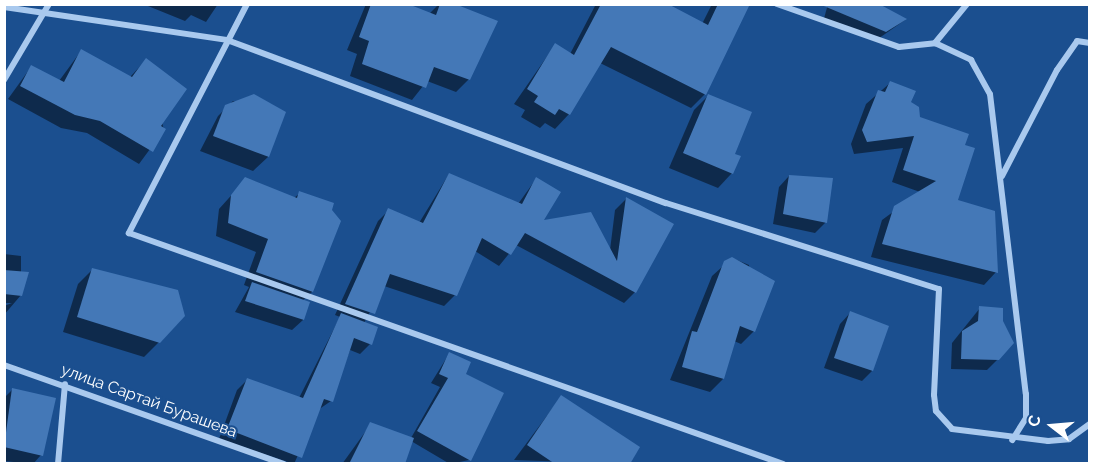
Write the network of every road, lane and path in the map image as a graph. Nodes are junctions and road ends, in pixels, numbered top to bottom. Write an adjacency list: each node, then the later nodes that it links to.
1 (49, 4): 6 (street)
2 (247, 4): 7 (street)
3 (777, 4): 8 (street)
4 (967, 4): 8 (street)
5 (4, 7): 6 (street)
6 (44, 12): 7 (street); 10 (street)
7 (227, 40): 15 (street); 18 (street)
8 (935, 43): 11 (street)
9 (1089, 44): 11 (street)
10 (4, 80)
11 (1001, 177): 15 (street)
12 (4, 365): 13 (street, улица Сартай Бурашева)
13 (65, 384): 16 (street); 17 (street, улица Сартай Бурашева)
14 (1089, 424): 15 (street)
15 (1012, 440)
16 (58, 464)
17 (284, 464)
18 (783, 464)

